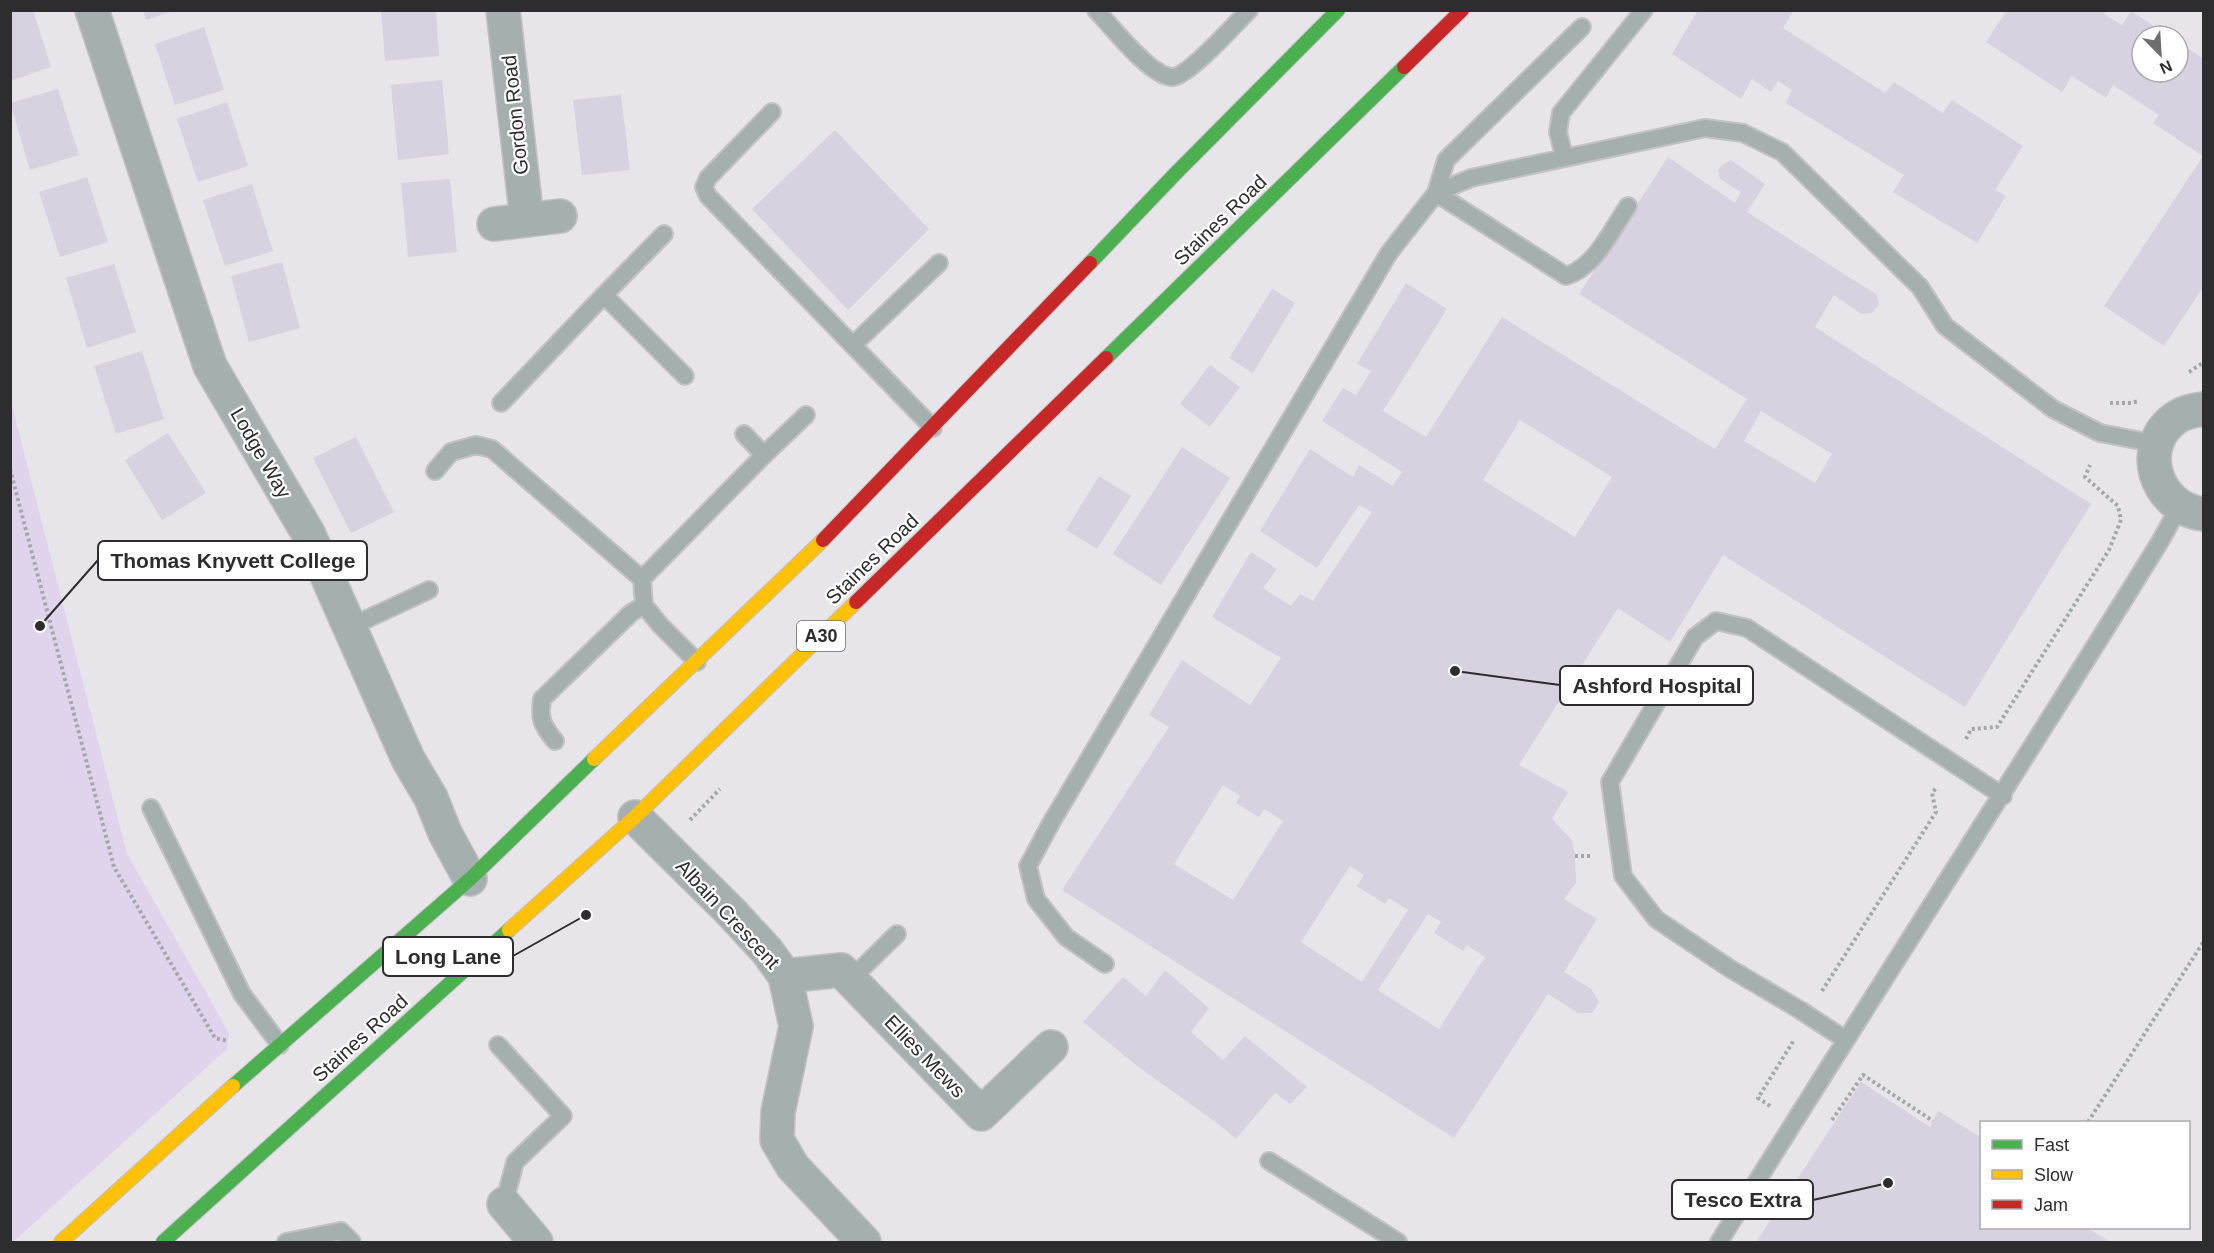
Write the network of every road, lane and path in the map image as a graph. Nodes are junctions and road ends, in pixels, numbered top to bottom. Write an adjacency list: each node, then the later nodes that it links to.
1 (92, 10): 35 (street, Lodge Way)
2 (503, 10): 14 (street, Gordon Road)
3 (1096, 10): 4 (lane)
4 (1249, 10)
5 (1462, 10): 42 (highway, Staines Road / A30)
6 (1644, 10): 10 (lane)
7 (1338, 11): 24 (highway)
8 (1582, 27): 11 (lane)
9 (772, 112): 19 (lane)
10 (1564, 156): 11 (lane); 26 (lane)
11 (1436, 194): 12 (lane); 46 (lane)
12 (1628, 206)
13 (560, 216): 14 (street)
14 (527, 220): 15 (street)
15 (494, 224)
16 (664, 234): 18 (lane)
17 (939, 263): 19 (lane)
18 (604, 295): 20 (lane); 21 (lane)
19 (853, 345): 24 (lane)
20 (685, 376)
21 (501, 403)
22 (2204, 409): 26 (street)
23 (806, 414): 27 (lane)
24 (933, 428): 36 (highway)
25 (744, 434): 27 (lane)
26 (2157, 444): 31 (street)
27 (764, 455): 32 (lane)
28 (2090, 465): 38 (path)
29 (10, 468): 52 (path)
30 (435, 471): 32 (lane)
31 (2192, 511): 40 (lane)
32 (642, 579): 34 (lane)
33 (429, 591): 35 (lane)
34 (644, 605): 36 (lane); 37 (lane)
35 (350, 627): 43 (street, Lodge Way)
36 (697, 662): 43 (highway)
37 (555, 741)
38 (1963, 745)
39 (1941, 780): 49 (path)
40 (2002, 796): 51 (lane); 51 (lane)
41 (151, 808): 53 (lane)
42 (635, 817): 47 (street, Albain Crescent); 62 (highway, Staines Road / A30)
43 (470, 879): 53 (highway)
44 (897, 934): 48 (lane)
45 (2204, 941): 58 (path)
46 (1105, 964)
47 (784, 976): 48 (street); 67 (street, Albain Crescent)
48 (850, 979): 55 (street, Ellies Mews)
49 (1817, 999)
50 (1796, 1036): 56 (path)
51 (1846, 1040): 69 (lane)
52 (228, 1041)
53 (280, 1045): 63 (highway)
54 (498, 1045): 61 (lane)
55 (1051, 1047)
56 (1773, 1109)
57 (1933, 1121): 59 (path)
58 (2089, 1121)
59 (1826, 1129)
60 (1269, 1161): 68 (lane)
61 (504, 1204): 66 (street)
62 (166, 1241)
63 (61, 1242)
64 (286, 1242): 65 (lane)
65 (352, 1242)
66 (537, 1242)
67 (864, 1242)
68 (1398, 1242)
69 (1719, 1242)

